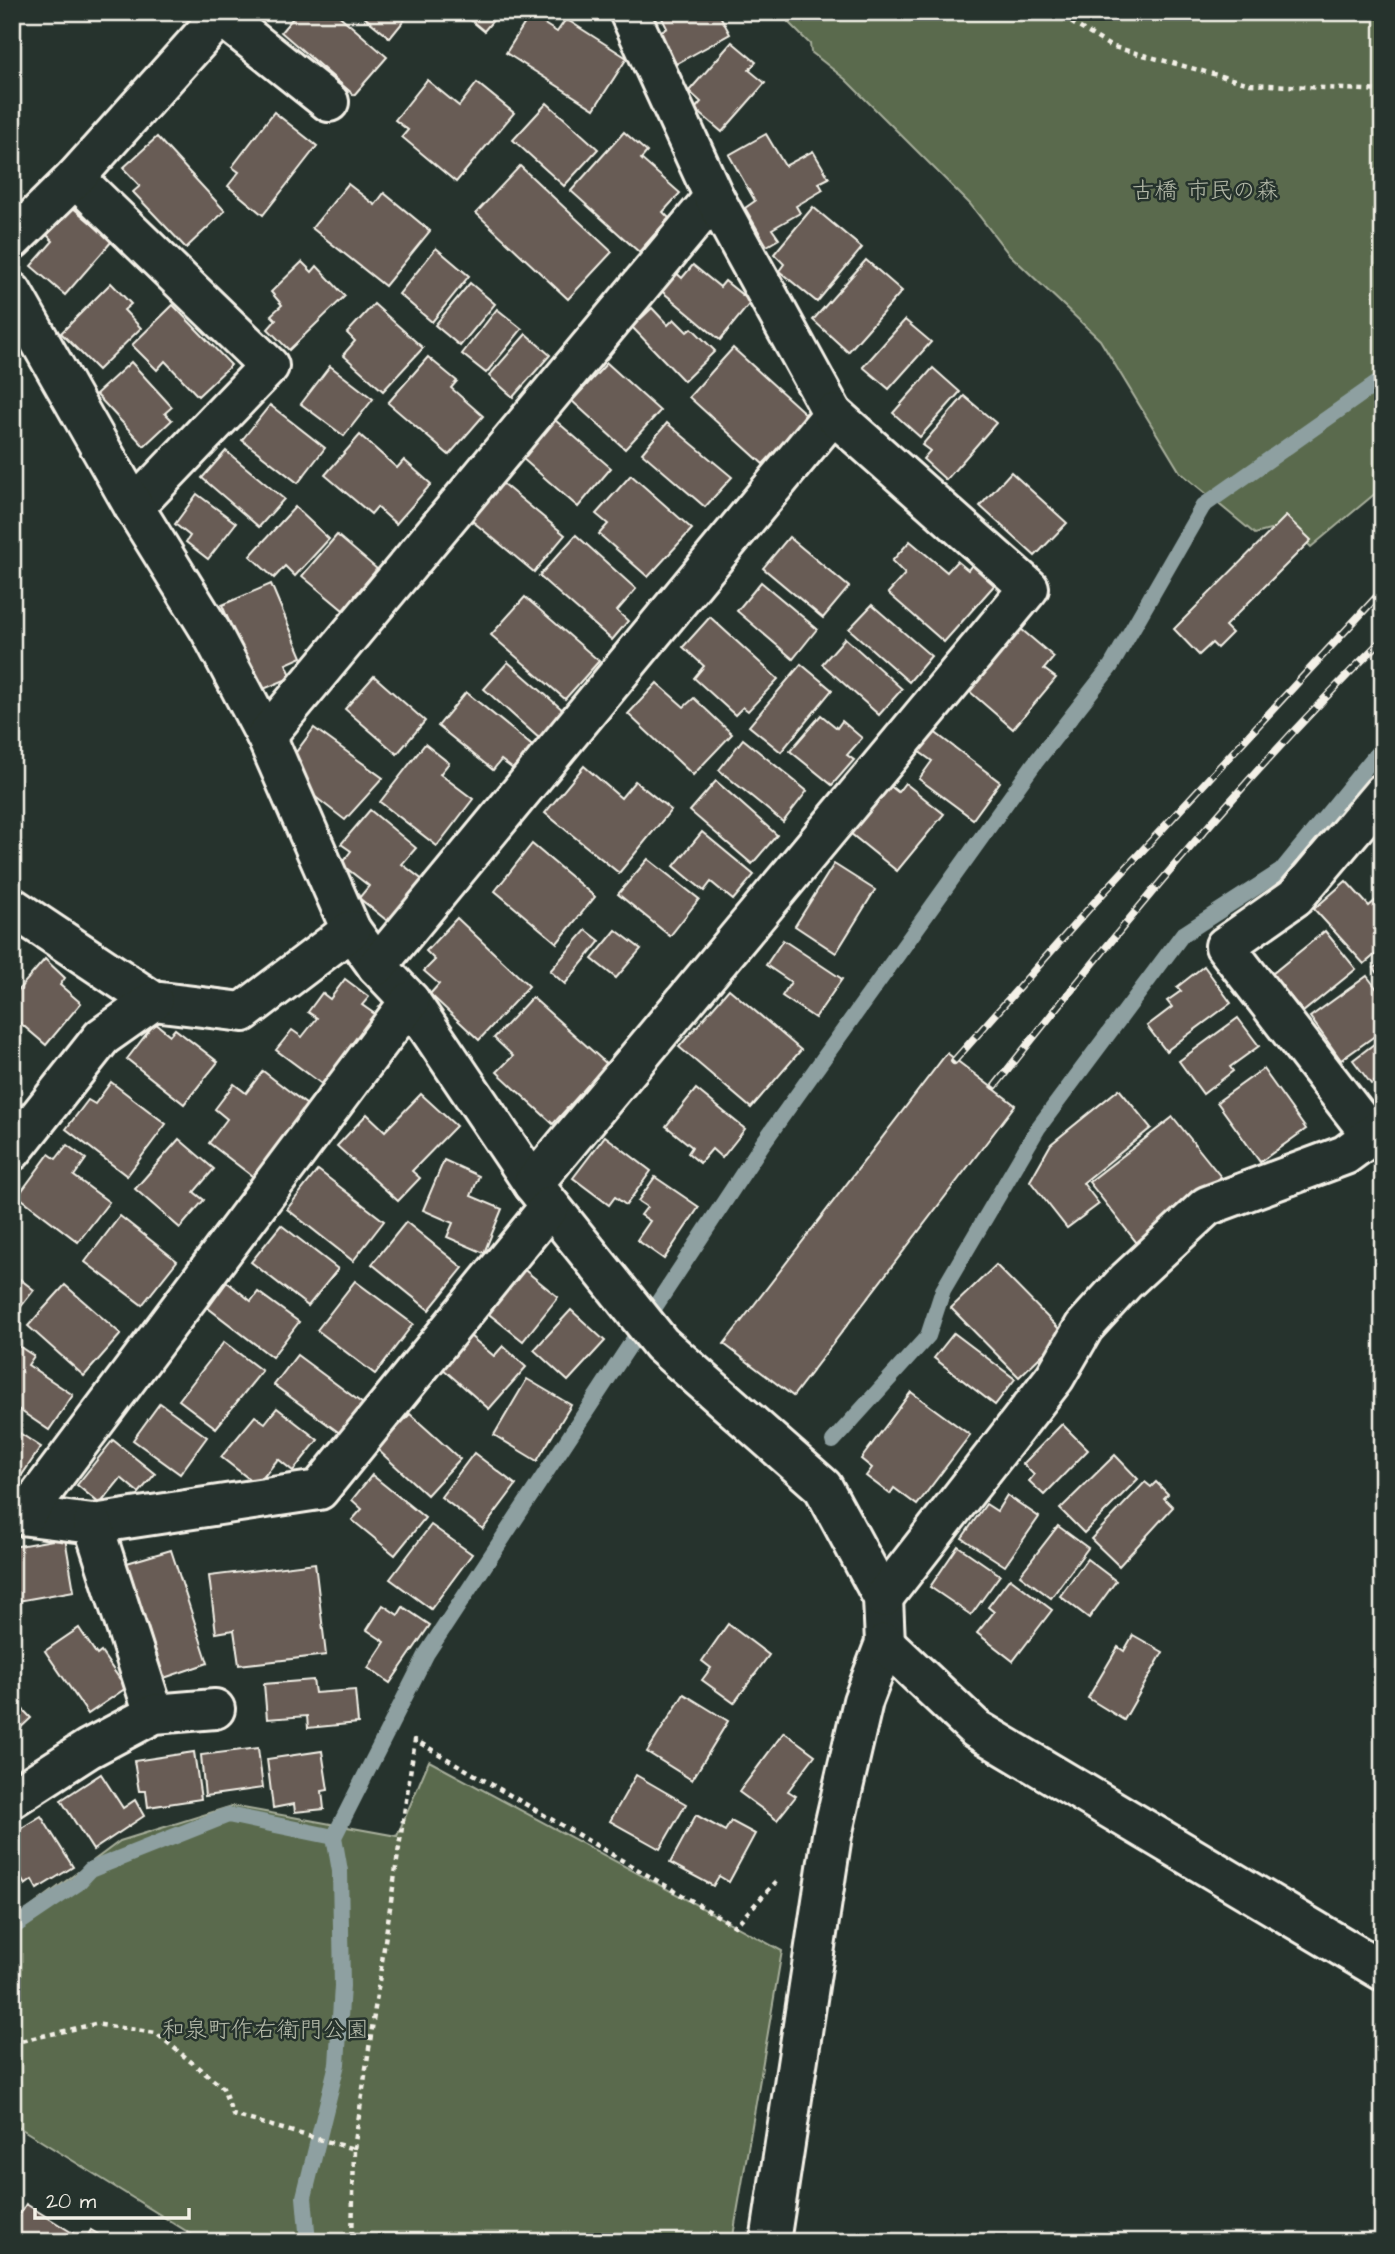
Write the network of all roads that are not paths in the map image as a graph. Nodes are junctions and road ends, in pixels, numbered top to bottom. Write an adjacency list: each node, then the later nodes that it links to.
1 (629, 12): 5 (street)
2 (222, 14): 3 (street); 4 (street)
3 (329, 102)
4 (75, 178): 6 (street); 9 (street)
5 (714, 197): 8 (street); 10 (street)
6 (12, 240)
7 (12, 292): 9 (street)
8 (834, 414): 14 (street); 19 (street)
9 (134, 507): 10 (street)
10 (266, 736): 13 (street)
11 (1383, 793): 17 (street)
12 (12, 907): 15 (street)
13 (351, 930): 14 (street); 15 (street)
14 (377, 966): 16 (street)
15 (153, 1001): 18 (street)
16 (410, 1001): 19 (street); 20 (street)
17 (1377, 1131): 22 (street)
18 (12, 1151)
19 (541, 1195): 21 (street); 22 (street)
20 (19, 1514): 21 (street)
21 (93, 1524): 25 (street)
22 (883, 1598): 23 (street)
23 (885, 1643): 27 (street); 28 (street)
24 (215, 1709): 25 (street)
25 (155, 1714): 26 (street)
26 (12, 1798)
27 (1383, 1971)
28 (770, 2242)

